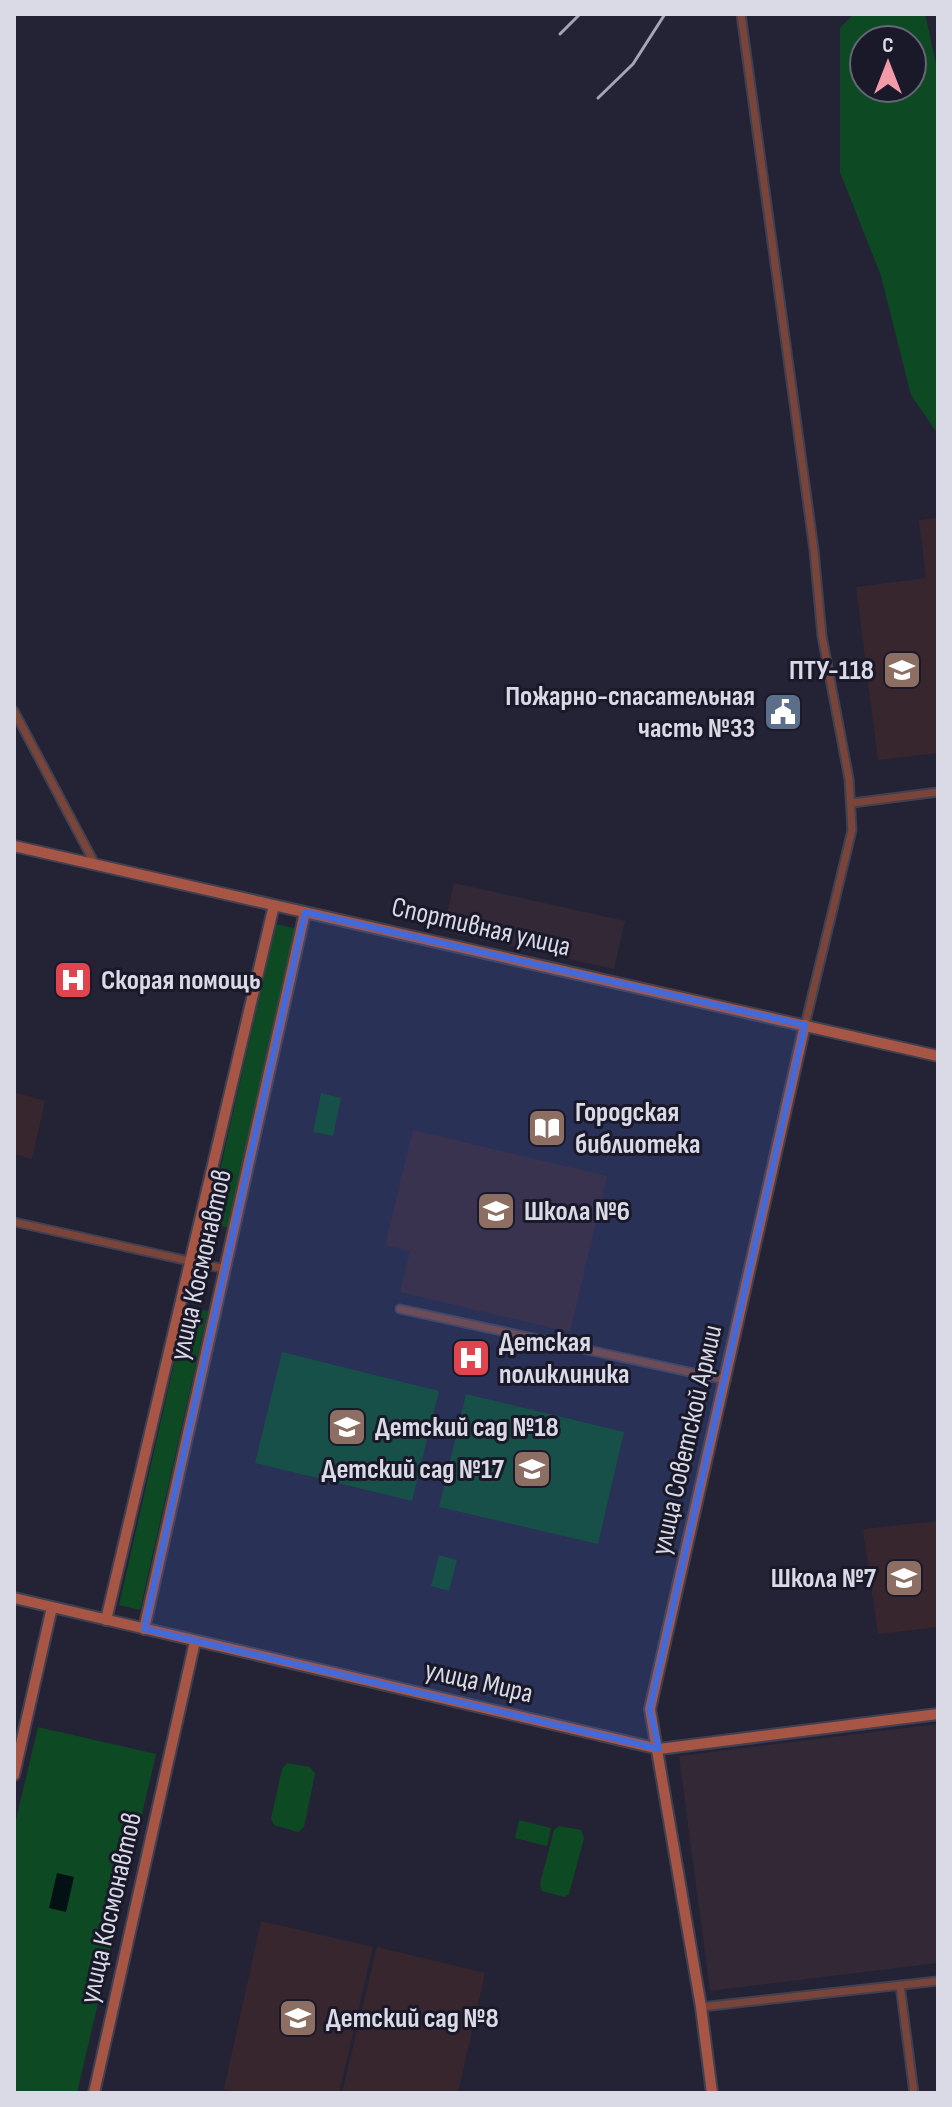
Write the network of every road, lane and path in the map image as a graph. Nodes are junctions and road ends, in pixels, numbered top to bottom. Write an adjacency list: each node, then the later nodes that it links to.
1 (741, 14): 4 (street, улица Советской Армии)
2 (14, 711): 6 (street)
3 (938, 792): 4 (street)
4 (852, 803): 9 (street, улица Советской Армии)
5 (14, 846): 6 (street, Спортивная улица)
6 (95, 864): 7 (street, Спортивная улица)
7 (274, 905): 8 (street, Спортивная улица); 12 (street, улица Космонавтов)
8 (305, 912): 9 (street, Спортивная улица); 13 (street, улица Космонавтов)
9 (805, 1025): 10 (street, Спортивная улица); 15 (street, улица Советской Армии)
10 (938, 1056)
11 (14, 1222): 12 (street)
12 (191, 1261): 13 (street); 18 (street, улица Космонавтов)
13 (225, 1269): 19 (street, улица Космонавтов)
14 (400, 1309): 15 (street)
15 (726, 1380): 22 (street, улица Советской Армии)
16 (14, 1598): 17 (street, улица Мира)
17 (52, 1607): 18 (street, улица Мира); 23 (street)
18 (106, 1620): 19 (street, улица Мира)
19 (144, 1629): 20 (street, улица Мира)
20 (195, 1641): 22 (street, улица Мира); 27 (street, улица Космонавтов)
21 (938, 1714): 22 (street, улица Мира)
22 (659, 1749): 26 (street, улица Советской Армии)
23 (14, 1775)
24 (938, 1981): 25 (street)
25 (900, 1985): 26 (street); 29 (street)
26 (701, 2007): 28 (street, улица Советской Армии)
27 (94, 2093)
28 (712, 2093)
29 (914, 2093)

